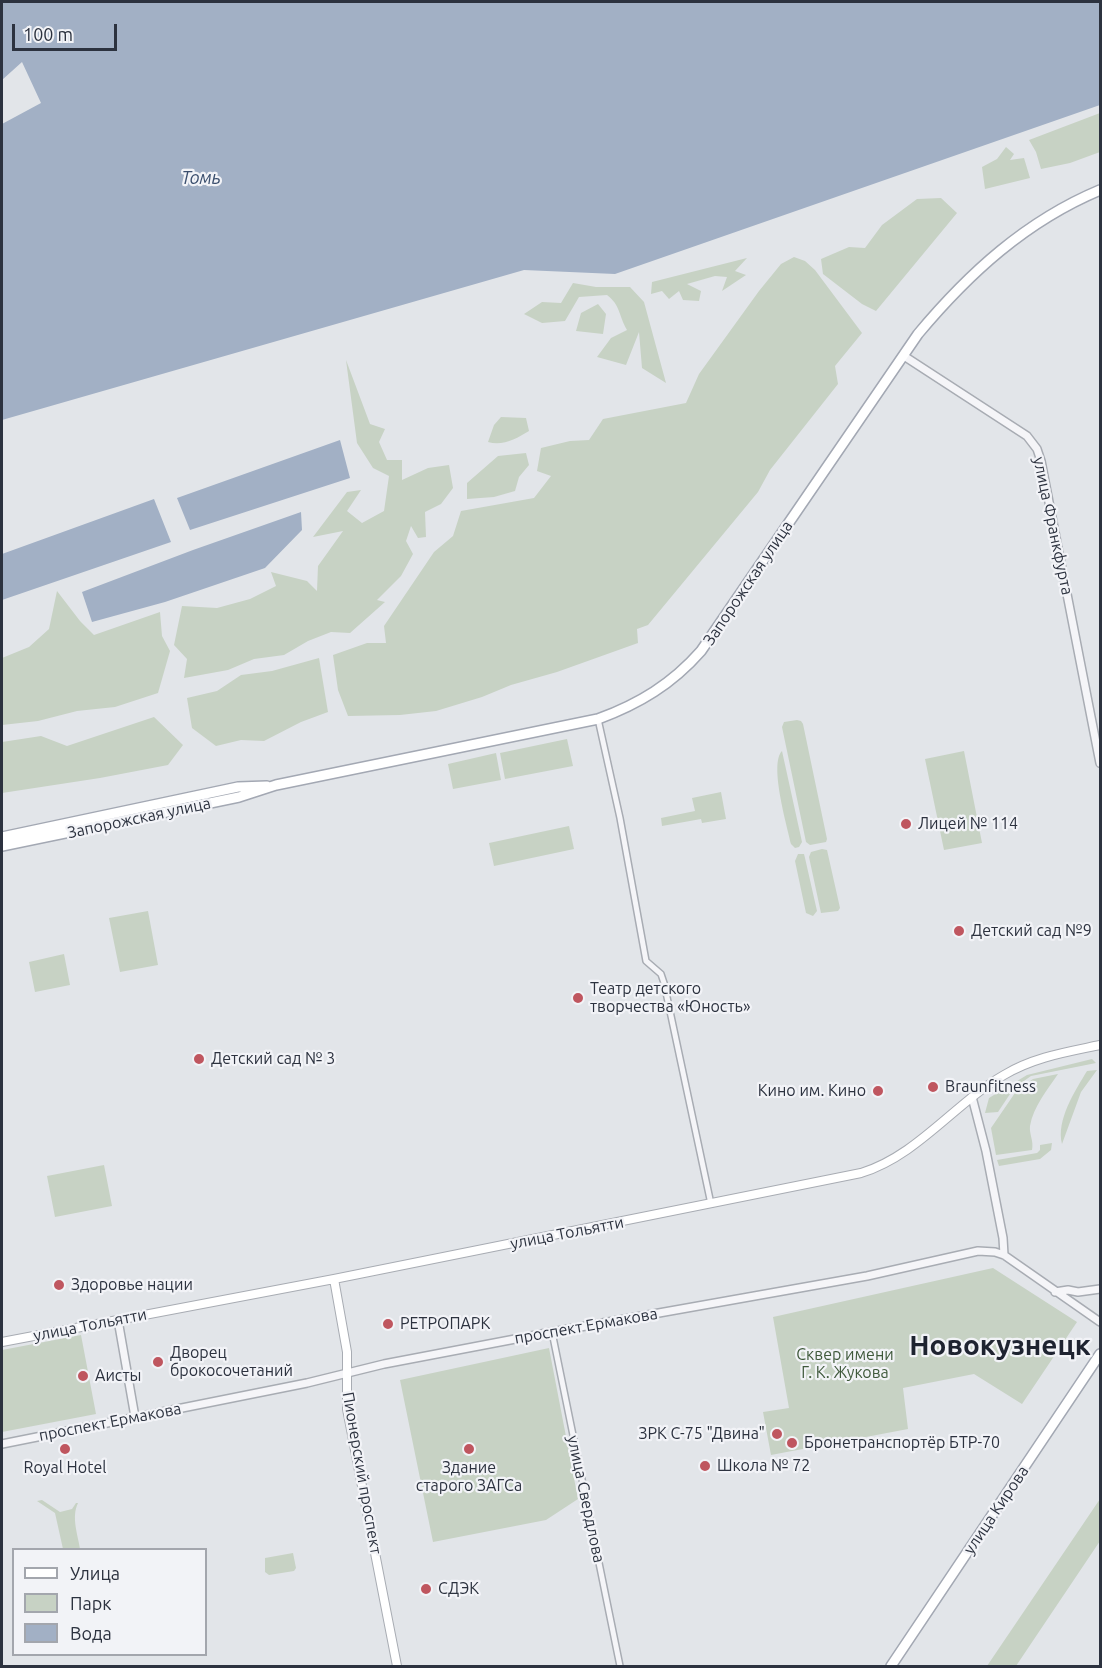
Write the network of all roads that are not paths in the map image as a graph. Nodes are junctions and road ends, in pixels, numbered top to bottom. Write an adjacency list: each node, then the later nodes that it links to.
1 (1101, 190): 2 (main road, Запорожская улица)
2 (904, 356): 3 (main road, Запорожская улица); 4 (street, улица Франкфурта)
3 (598, 719): 5 (main road, Запорожская улица); 10 (street)
4 (1101, 763)
5 (276, 785): 6 (main road, Запорожская улица); 7 (main road, Запорожская улица)
6 (2, 837)
7 (2, 846)
8 (1101, 1045): 9 (main road, улица Тольятти)
9 (972, 1097): 10 (main road, улица Тольятти); 11 (street)
10 (711, 1204): 12 (main road, улица Тольятти)
11 (1004, 1255): 14 (street, проспект Ермакова); 17 (street, проспект Ермакова)
12 (334, 1279): 15 (main road, улица Тольятти); 20 (main road, Пионерский проспект)
13 (1101, 1289): 14 (street)
14 (1055, 1292): 16 (street, проспект Ермакова)
15 (118, 1320): 18 (main road, улица Тольятти); 21 (street)
16 (1101, 1322)
17 (552, 1332): 20 (street, проспект Ермакова); 24 (street, улица Свердлова)
18 (2, 1342)
19 (1101, 1354): 25 (main road, улица Кирова)
20 (346, 1374): 21 (street, проспект Ермакова); 23 (main road, Пионерский проспект)
21 (135, 1417): 22 (street, проспект Ермакова)
22 (2, 1444)
23 (397, 1666)
24 (620, 1666)
25 (891, 1666)

